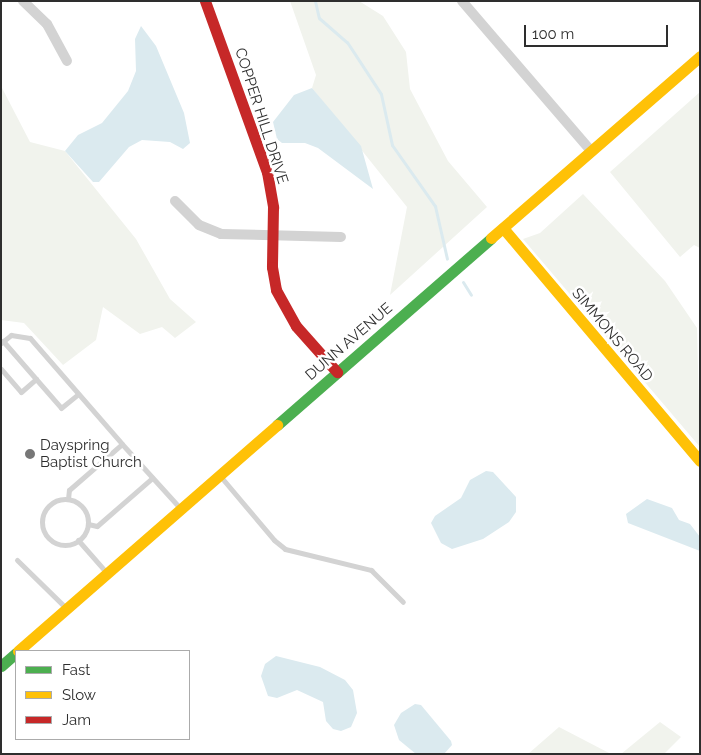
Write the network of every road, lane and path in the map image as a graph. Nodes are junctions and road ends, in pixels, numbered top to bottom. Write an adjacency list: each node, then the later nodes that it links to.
1 (23, 1): 5 (street)
2 (205, 1): 9 (main road, COPPER HILL DRIVE)
3 (462, 1): 6 (street)
4 (700, 56): 6 (main road, DUNN AVENUE)
5 (67, 61)
6 (591, 151): 8 (main road, DUNN AVENUE)
7 (175, 201): 9 (street)
8 (503, 228): 13 (main road, DUNN AVENUE); 17 (main road, SIMMONS ROAD)
9 (272, 236): 10 (street); 13 (main road, COPPER HILL DRIVE)
10 (341, 237)
11 (2, 342): 14 (lane); 15 (lane)
12 (1, 369): 14 (lane)
13 (337, 372): 18 (main road, DUNN AVENUE)
14 (36, 379): 15 (lane)
15 (78, 394): 16 (lane)
16 (122, 444): 19 (lane); 20 (lane)
17 (700, 461)
18 (219, 475): 21 (main road, DUNN AVENUE); 26 (lane)
19 (152, 478): 21 (lane); 22 (lane)
20 (68, 499): 22 (lane); 23 (lane)
21 (180, 509): 25 (main road, DUNN AVENUE)
22 (88, 524): 23 (lane)
23 (78, 540): 25 (lane)
24 (17, 560): 27 (lane)
25 (107, 574): 27 (main road, DUNN AVENUE)
26 (403, 602)
27 (67, 609): 28 (main road, DUNN AVENUE)
28 (19, 650)
29 (15, 654): 30 (main road, DUNN AVENUE)
30 (1, 666)

